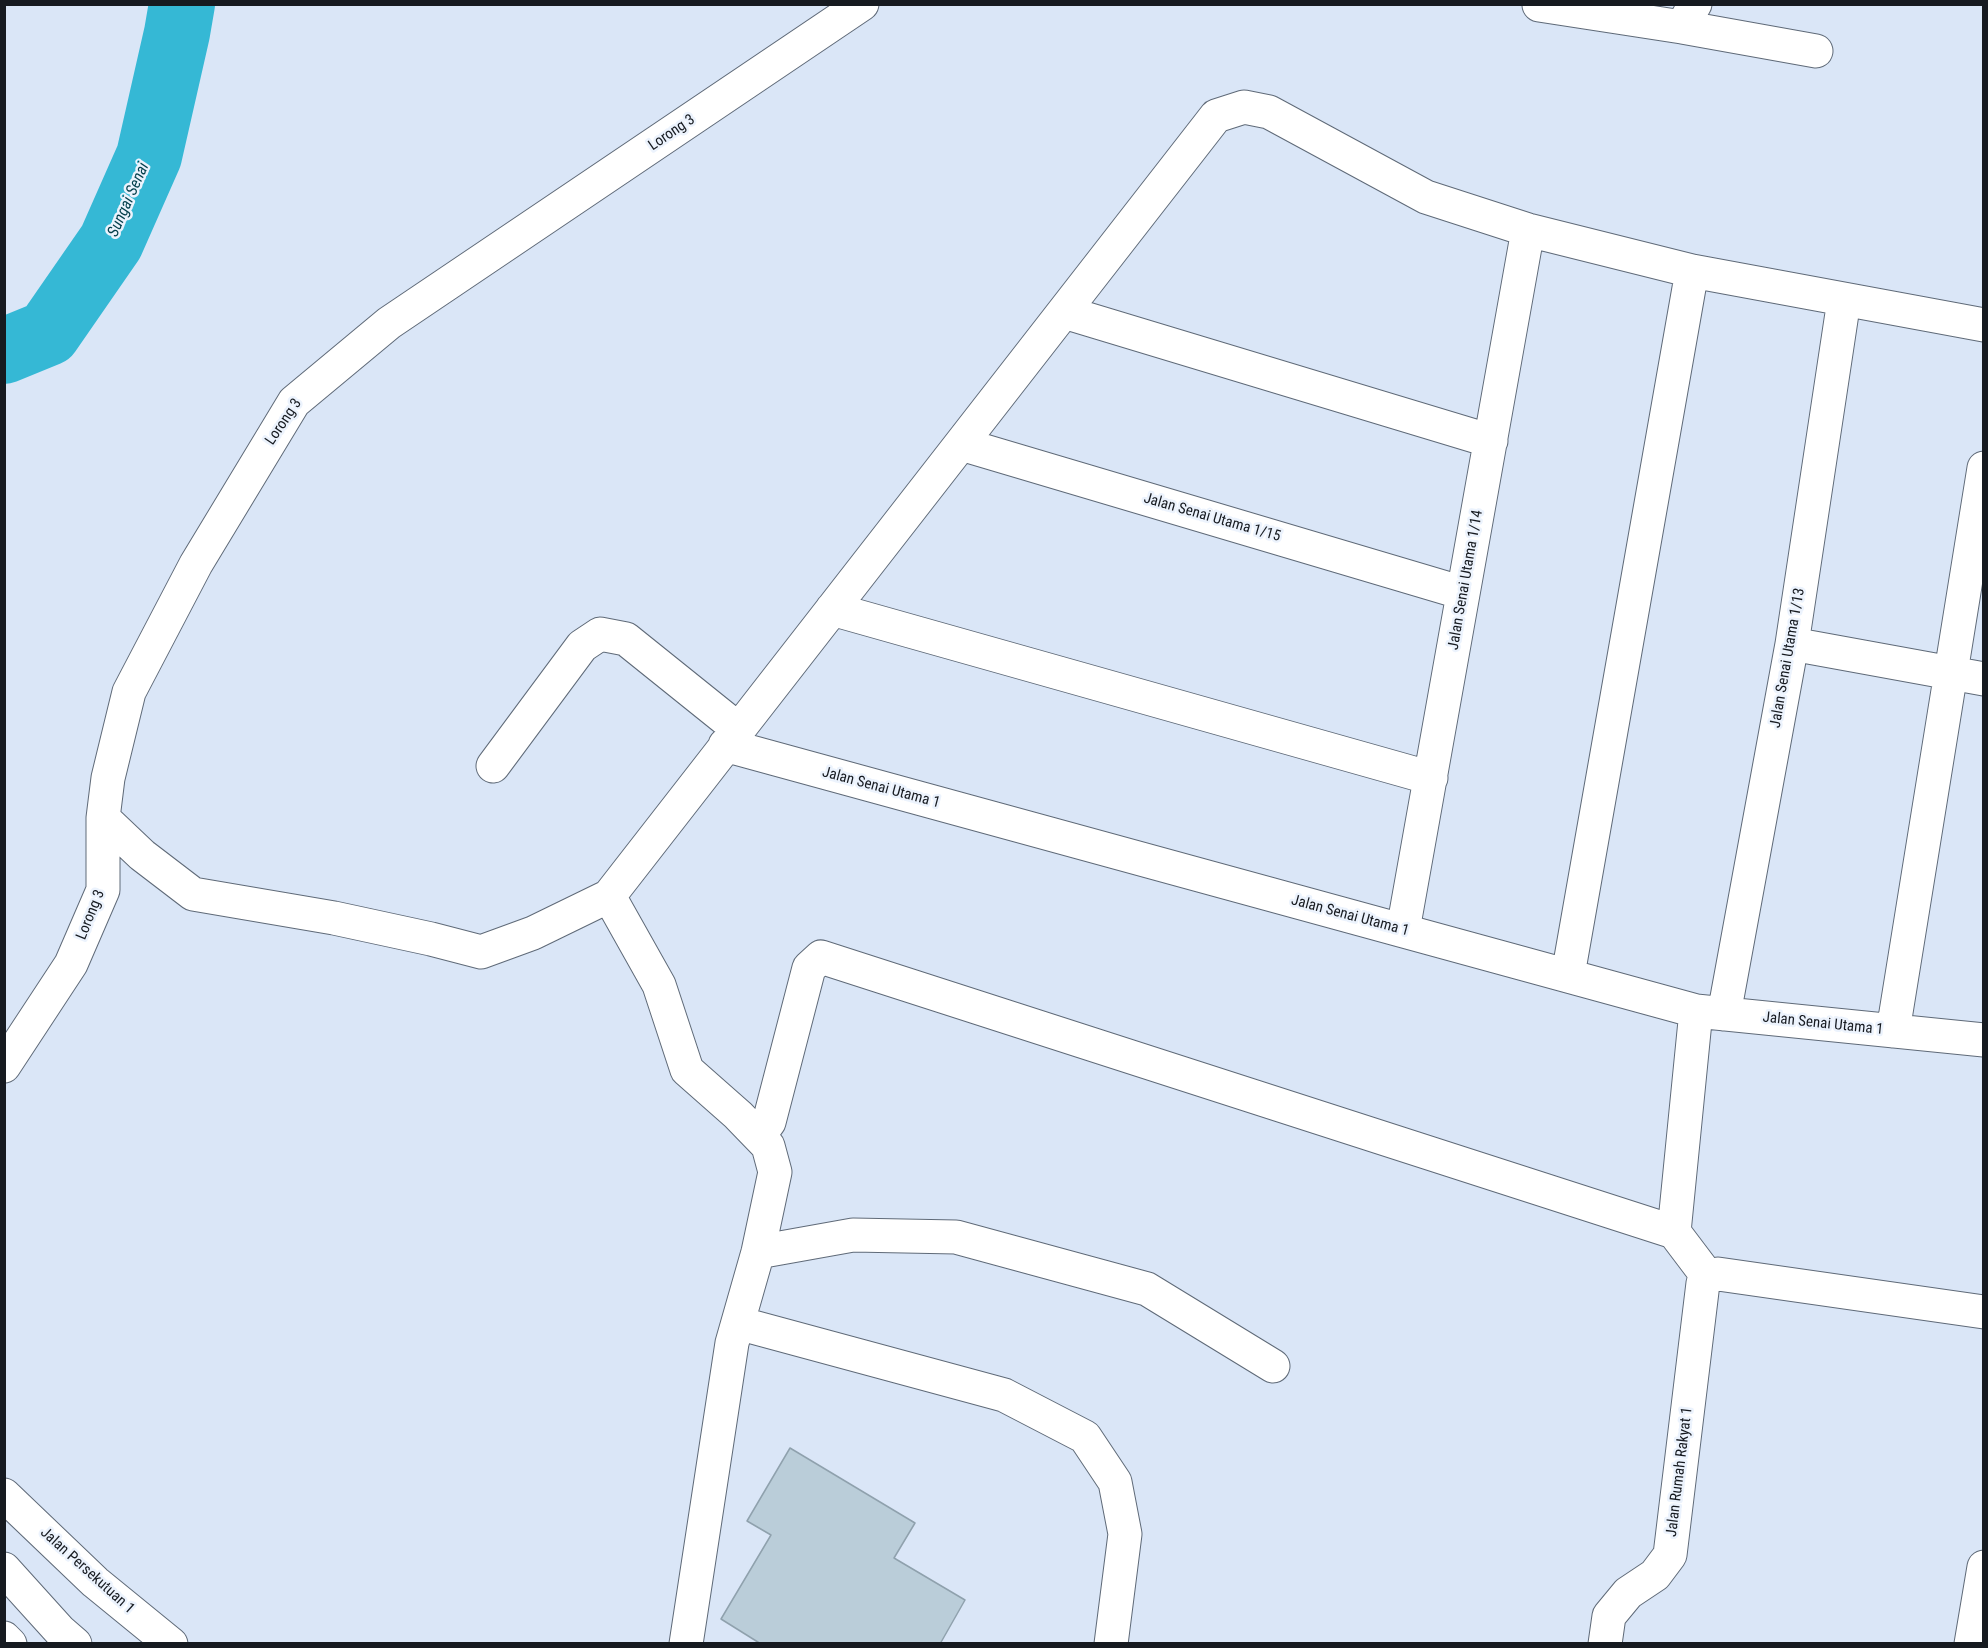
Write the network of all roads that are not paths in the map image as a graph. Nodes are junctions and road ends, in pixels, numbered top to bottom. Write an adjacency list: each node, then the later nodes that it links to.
1 (862, 4): 21 (main road, Lorong 3)
2 (1539, 5): 3 (main road)
3 (1689, 16): 4 (main road)
4 (1816, 51)
5 (1528, 230): 6 (main road); 8 (main road); 10 (main road, Jalan Senai Utama 1/14)
6 (1692, 271): 7 (main road); 24 (main road)
7 (1844, 300): 9 (main road); 15 (main road, Jalan Senai Utama 1/13)
8 (1064, 312): 10 (main road); 11 (main road)
9 (1983, 325)
10 (1491, 441): 13 (main road, Jalan Senai Utama 1/14)
11 (961, 444): 13 (main road, Jalan Senai Utama 1/15); 14 (main road)
12 (1983, 468): 16 (main road)
13 (1463, 593): 20 (main road, Jalan Senai Utama 1/14)
14 (832, 609): 18 (main road); 20 (main road)
15 (1792, 644): 16 (main road); 25 (main road, Jalan Senai Utama 1/13)
16 (1951, 674): 17 (main road); 26 (main road)
17 (1983, 679)
18 (732, 737): 19 (main road); 22 (main road); 23 (main road, Jalan Senai Utama 1)
19 (493, 766)
20 (1431, 778): 23 (main road, Jalan Senai Utama 1/14)
21 (104, 818): 22 (main road); 28 (main road, Lorong 3)
22 (609, 896): 29 (main road)
23 (1403, 930): 24 (main road, Jalan Senai Utama 1)
24 (1568, 975): 25 (main road, Jalan Senai Utama 1)
25 (1710, 1013): 26 (main road, Jalan Senai Utama 1); 30 (main road, Jalan Senai Utama 1/13)
26 (1893, 1031): 27 (main road, Jalan Senai Utama 1)
27 (1983, 1040)
28 (4, 1066)
29 (759, 1137): 30 (main road); 31 (main road)
30 (1674, 1232): 32 (main road)
31 (758, 1252): 34 (main road); 35 (main road)
32 (1708, 1277): 33 (main road); 45 (main road, Jalan Rumah Rakyat 1)
33 (1983, 1312)
34 (738, 1323): 43 (main road); 44 (main road)
35 (1273, 1366)
36 (4, 1495): 42 (main road, Jalan Persekutuan 1)
37 (1983, 1567): 46 (main road)
38 (4, 1569): 39 (main road)
39 (68, 1637)
40 (4, 1638): 41 (main road)
41 (10, 1644)
42 (171, 1644)
43 (686, 1644)
44 (1111, 1644)
45 (1605, 1644)
46 (1971, 1644)

